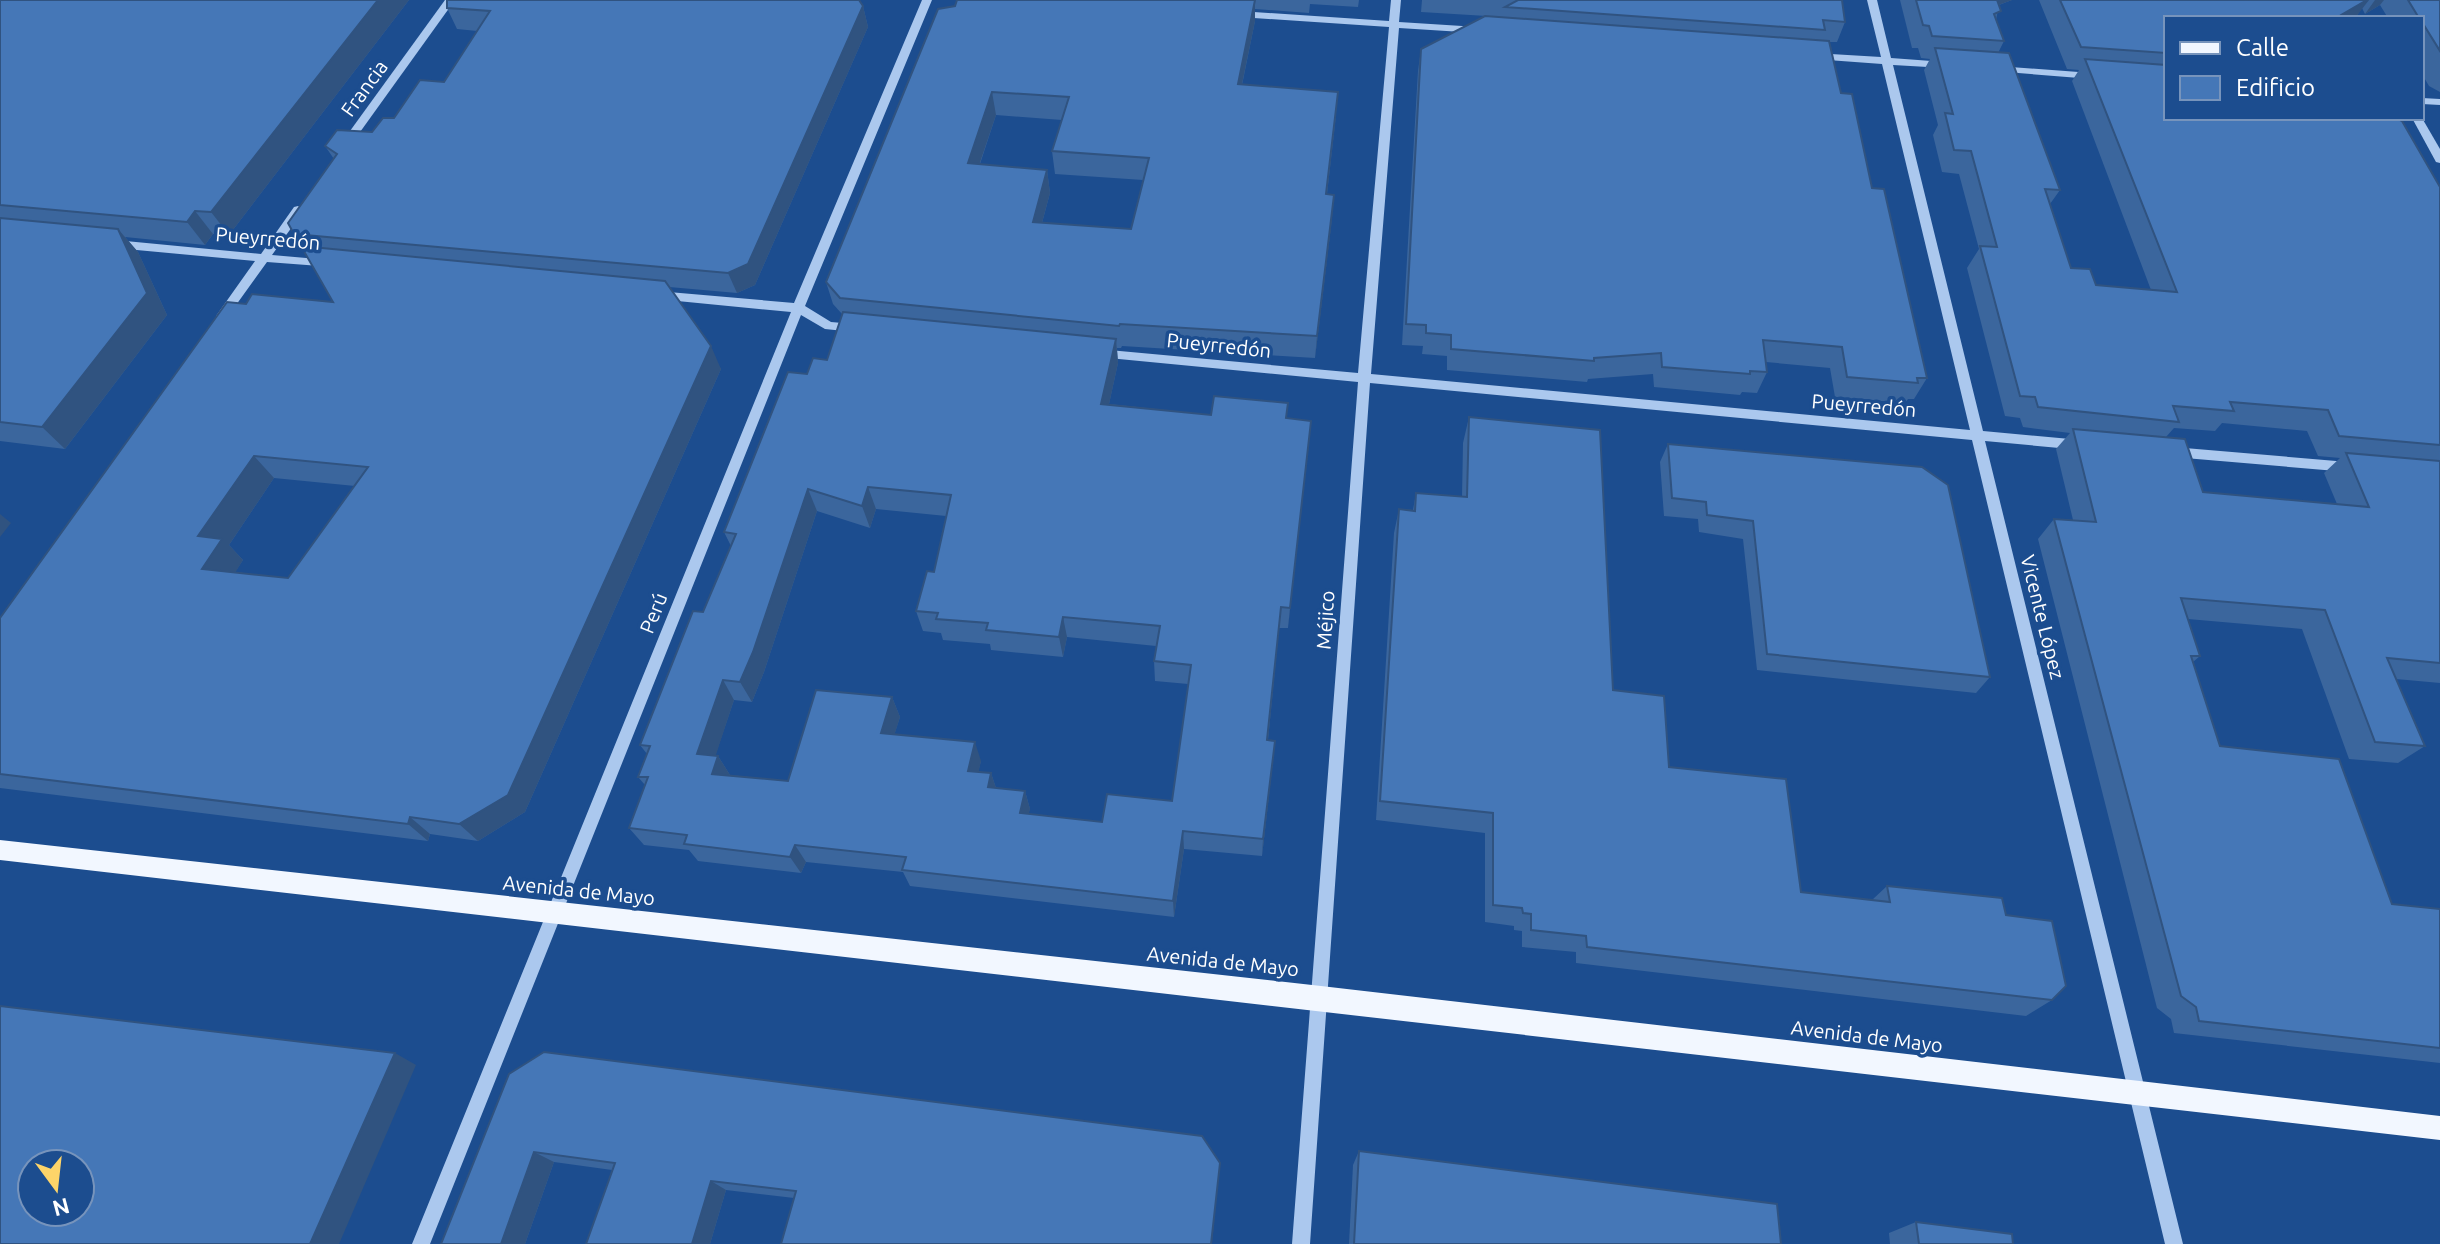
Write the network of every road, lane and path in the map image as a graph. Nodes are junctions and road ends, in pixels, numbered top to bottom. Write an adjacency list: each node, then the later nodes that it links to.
1 (450, 0): 14 (street, Francia)
2 (927, 0): 21 (street, Perú)
3 (1396, 0): 6 (street, Méjico)
4 (1872, 0): 9 (street, Vicente López)
5 (1224, 13): 6 (street)
6 (1394, 24): 7 (street); 25 (street, Méjico)
7 (1489, 31)
8 (1807, 55): 9 (street)
9 (1887, 61): 10 (street); 26 (street, Vicente López)
10 (1964, 67)
11 (1980, 68): 12 (street)
12 (2104, 77)
13 (2418, 120): 15 (street)
14 (338, 155)
15 (2440, 159)
16 (310, 193): 18 (street)
17 (108, 243): 18 (street, Pueyrredón)
18 (263, 258): 19 (street, Pueyrredón); 22 (street)
19 (342, 265)
20 (641, 293): 21 (street)
21 (798, 308): 23 (street); 31 (street, Perú)
22 (218, 321)
23 (861, 329)
24 (1081, 351): 25 (street, Pueyrredón)
25 (1364, 380): 26 (street, Pueyrredón); 32 (street, Méjico)
26 (1976, 435): 27 (street, Pueyrredón); 33 (street, Vicente López)
27 (2099, 446)
28 (2161, 451): 29 (street)
29 (2363, 469)
30 (0, 850): 31 (main road, Avenida de Mayo)
31 (556, 914): 32 (main road, Avenida de Mayo); 35 (street, Perú)
32 (1321, 998): 33 (main road, Avenida de Mayo); 36 (street, Méjico)
33 (2138, 1094): 34 (main road, Avenida de Mayo); 37 (street, Vicente López)
34 (2440, 1128)
35 (421, 1244)
36 (1301, 1244)
37 (2174, 1244)

